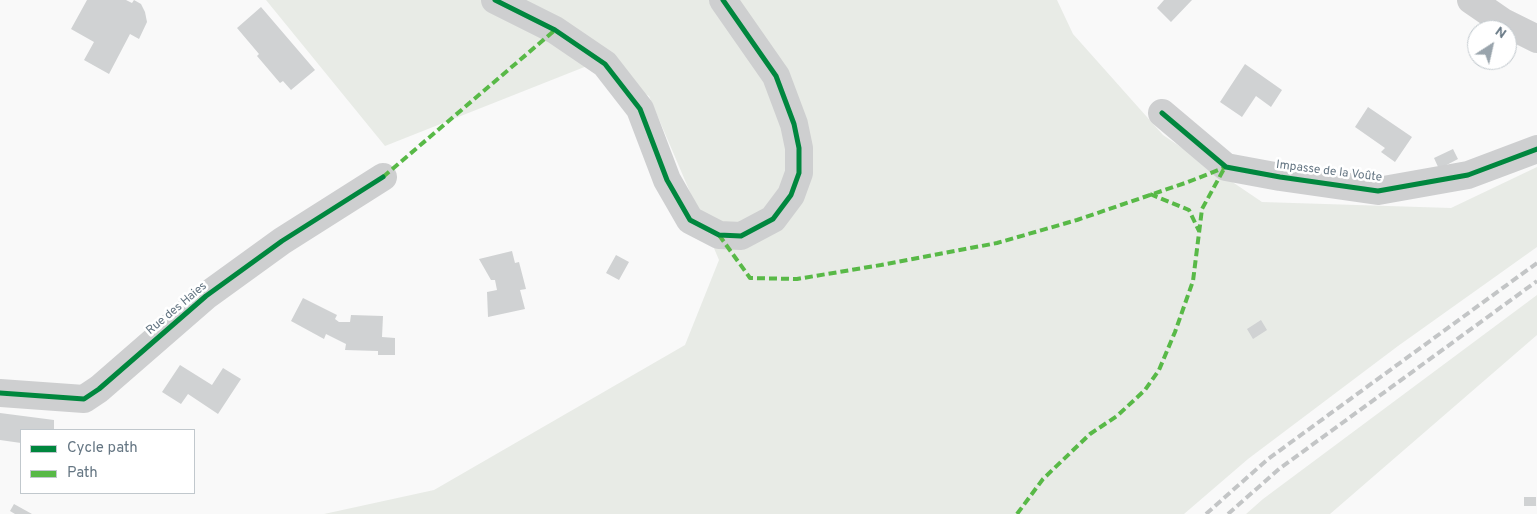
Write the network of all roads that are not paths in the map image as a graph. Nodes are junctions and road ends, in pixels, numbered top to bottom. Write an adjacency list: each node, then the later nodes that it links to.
1 (495, 0): 2 (street)
2 (724, 0)
3 (1471, 0): 4 (street)
4 (1537, 39)
5 (1162, 113): 6 (street, Impasse de la Voûte)
6 (1537, 149)
7 (383, 177): 8 (street, Rue des Haies)
8 (0, 393)

